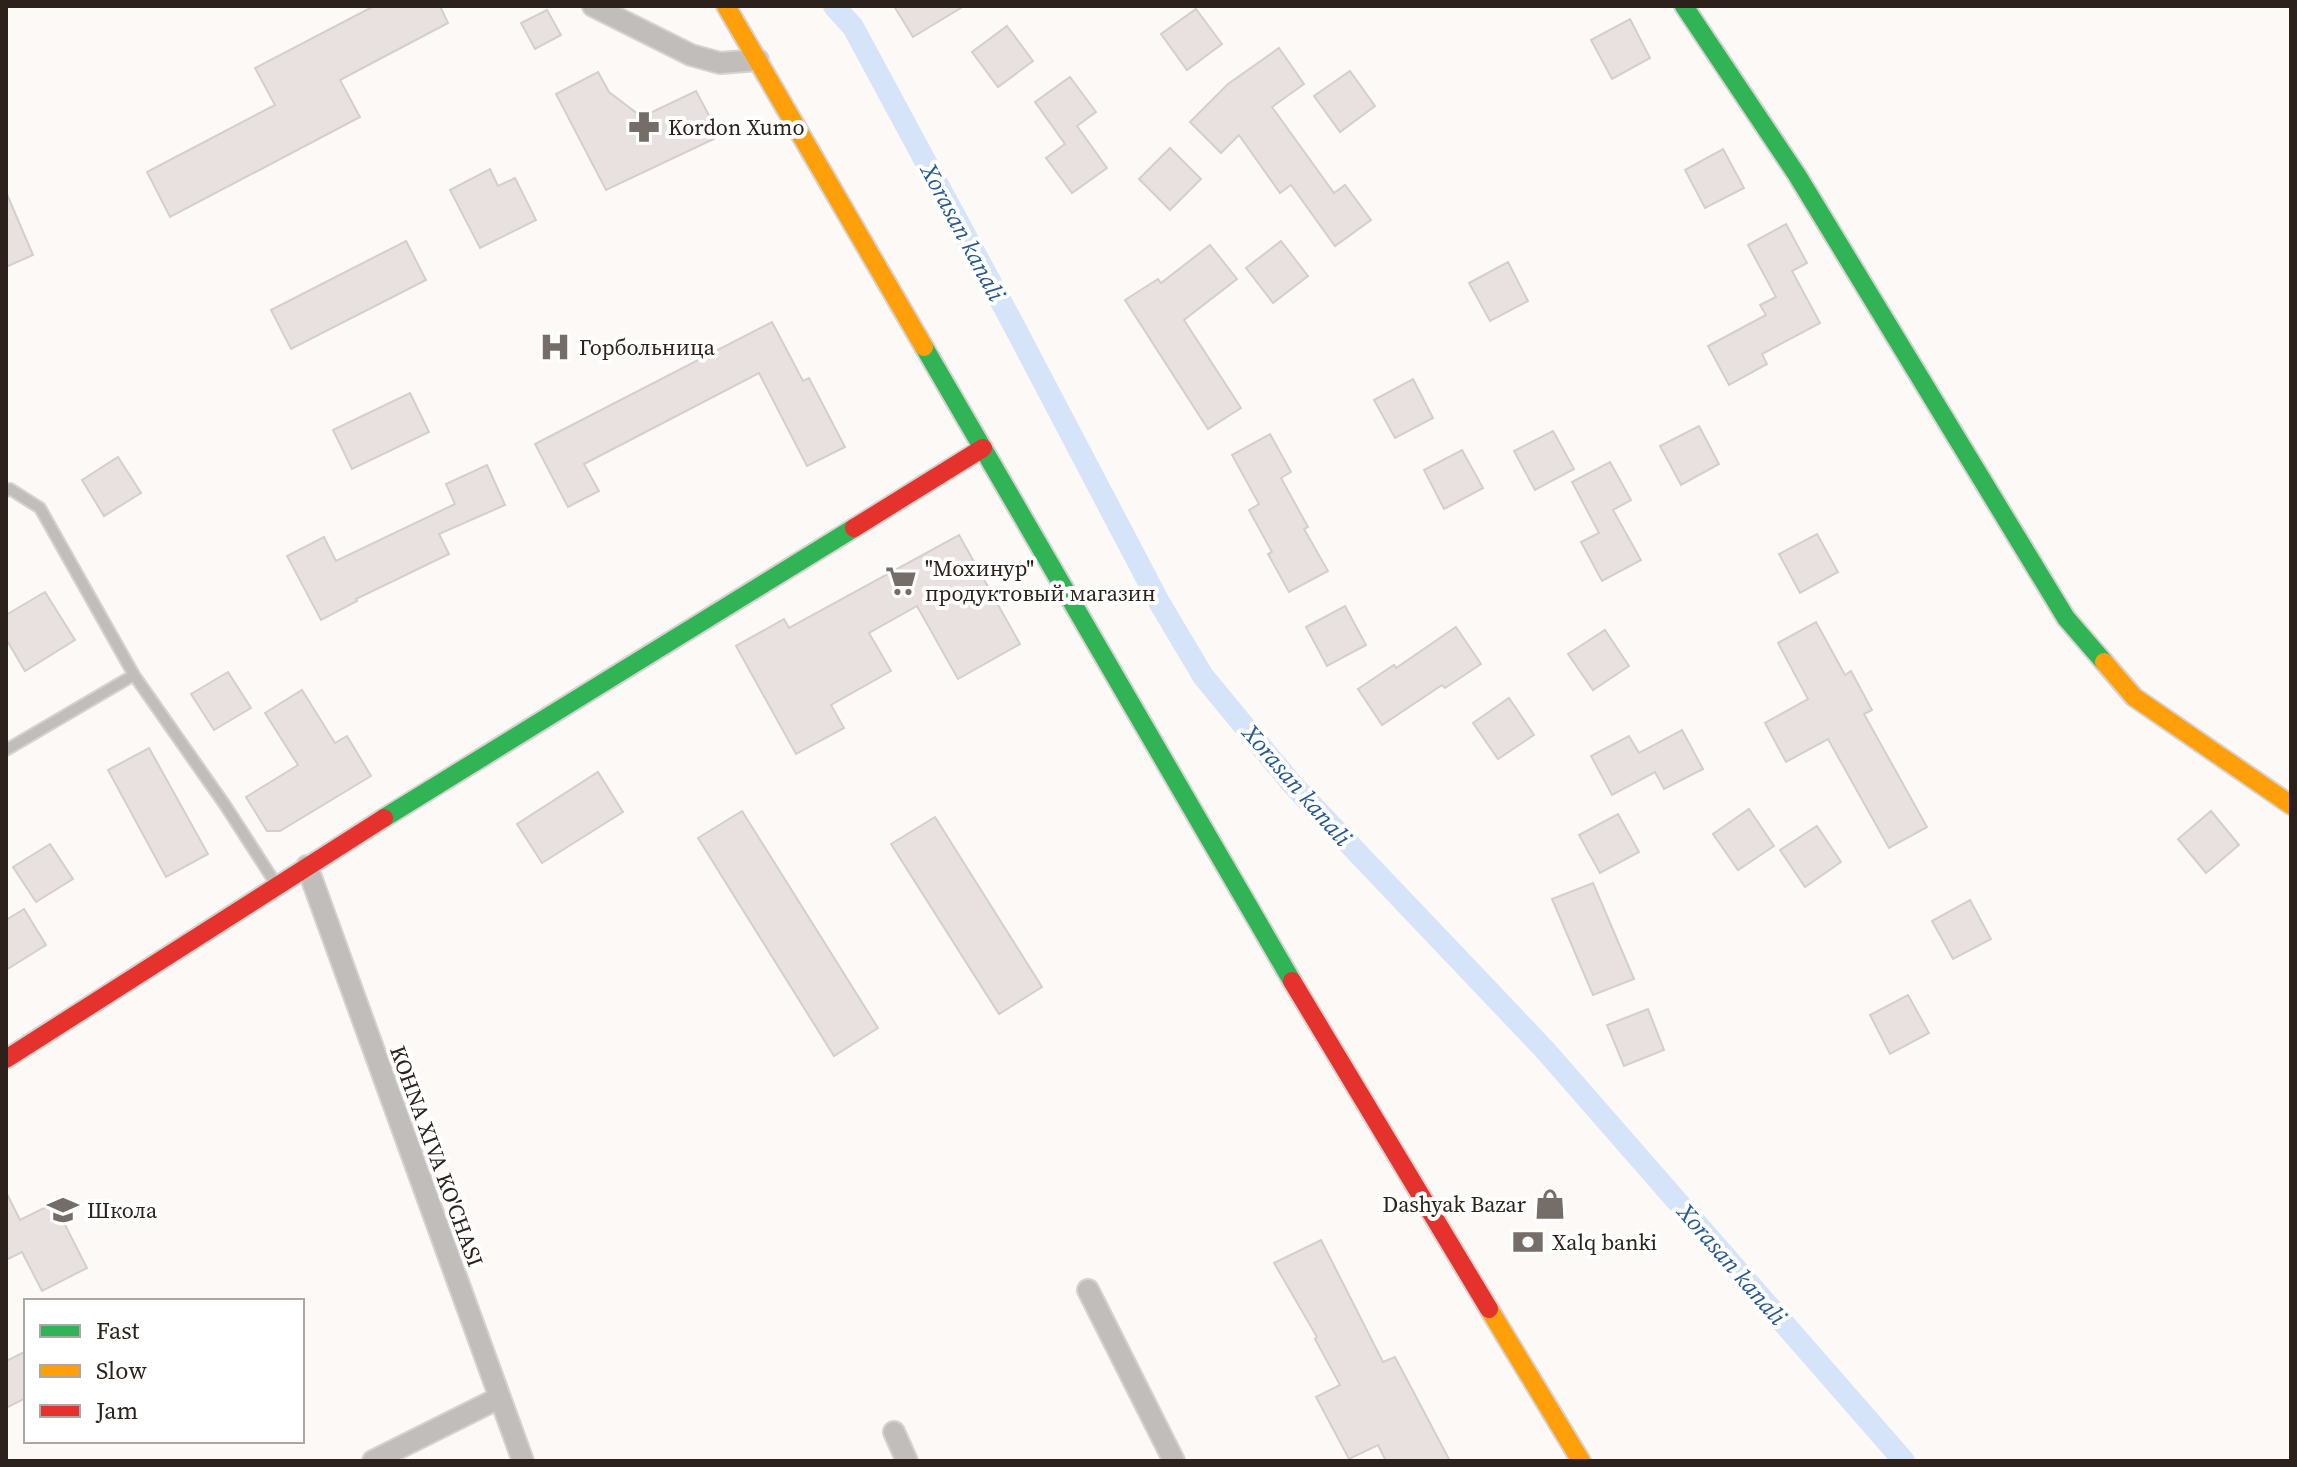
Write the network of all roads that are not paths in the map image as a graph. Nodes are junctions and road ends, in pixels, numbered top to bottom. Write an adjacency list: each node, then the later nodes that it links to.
1 (593, 6): 4 (street)
2 (726, 6): 4 (main road)
3 (1684, 6): 9 (main road)
4 (758, 60): 5 (main road)
5 (983, 448): 10 (main road); 20 (main road)
6 (6, 491): 7 (lane)
7 (134, 675): 8 (lane); 11 (lane)
8 (6, 750)
9 (2291, 805)
10 (307, 866): 11 (main road); 14 (street, KOHNA XIVA KO'CHASI)
11 (277, 886): 12 (main road)
12 (6, 1059)
13 (1088, 1290): 19 (street)
14 (499, 1398): 16 (street); 17 (street, KOHNA XIVA KO'CHASI)
15 (894, 1432): 18 (street)
16 (373, 1461)
17 (523, 1461)
18 (907, 1461)
19 (1174, 1461)
20 (1581, 1461)

